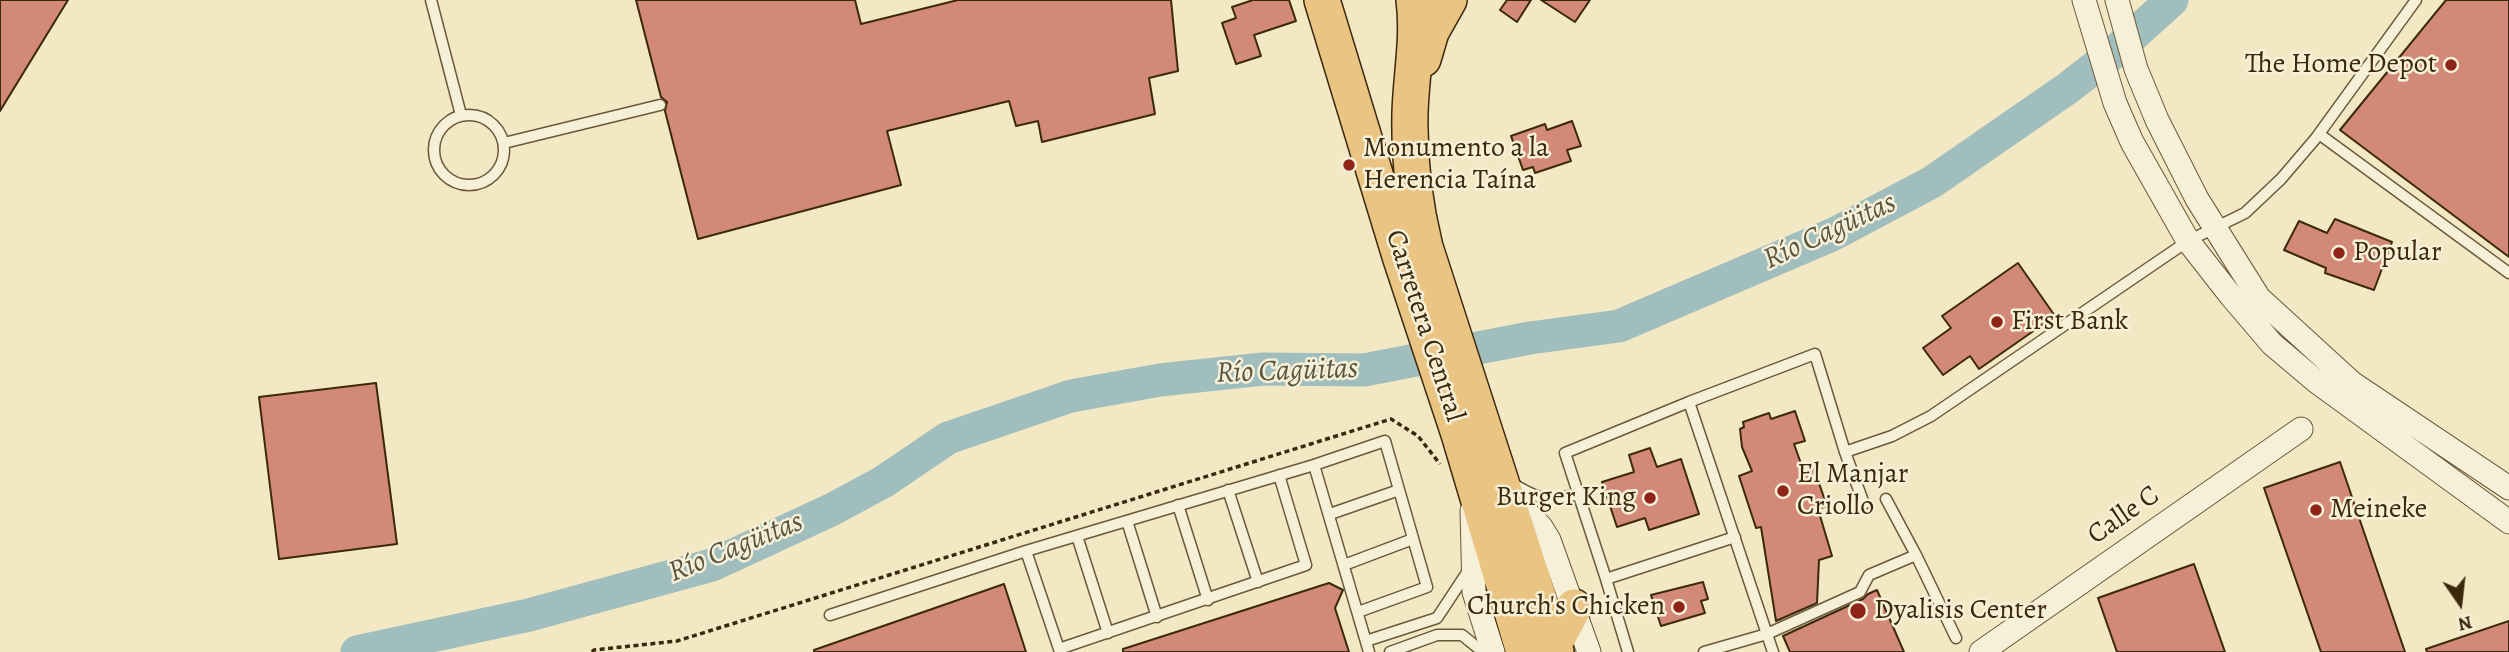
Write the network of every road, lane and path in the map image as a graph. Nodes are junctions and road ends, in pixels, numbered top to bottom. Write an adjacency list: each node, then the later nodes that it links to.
1 (432, 0): 10 (lane)
2 (1322, 0): 15 (main road, Carretera Central)
3 (1414, 0): 9 (main road, Carretera Central)
4 (1449, 0): 9 (main road)
5 (2084, 0): 14 (street)
6 (2117, 0): 13 (street)
7 (2416, 0): 11 (lane)
8 (660, 105): 12 (lane)
9 (1410, 113): 15 (main road, Carretera Central)
10 (461, 116): 12 (lane); 12 (lane)
11 (2319, 134): 13 (lane); 16 (lane)
12 (504, 143)
13 (2215, 230): 14 (lane); 23 (street)
14 (2188, 241): 19 (lane); 32 (street)
15 (1413, 252): 20 (main road, Carretera Central)
16 (2509, 273)
17 (1689, 402): 19 (lane); 26 (lane); 34 (lane)
18 (2301, 429): 59 (street, Calle C)
19 (1845, 452): 29 (lane)
20 (1482, 454): 26 (lane); 38 (street); 43 (street); 51 (main road, Carretera Central)
21 (1314, 465): 22 (lane); 25 (lane); 30 (lane)
22 (1279, 475): 24 (lane); 41 (lane)
23 (2509, 488)
24 (1228, 489): 28 (lane); 41 (lane)
25 (1399, 490): 30 (lane); 35 (lane)
26 (1580, 494): 40 (lane)
27 (1886, 499): 37 (lane)
28 (1178, 505): 31 (lane); 42 (lane)
29 (1864, 505)
30 (1330, 514): 39 (lane)
31 (1127, 521): 33 (lane); 46 (lane)
32 (2509, 522)
33 (1077, 536): 36 (lane); 47 (lane)
34 (1735, 537): 40 (lane); 48 (lane)
35 (1413, 539): 39 (lane); 44 (lane)
36 (1026, 551): 45 (lane); 47 (lane)
37 (1916, 555): 48 (lane); 49 (lane)
38 (1473, 563): 50 (lane); 54 (street)
39 (1344, 565): 44 (lane)
40 (1606, 579): 56 (lane)
41 (1258, 582): 42 (lane)
42 (1208, 600): 46 (lane)
43 (1574, 607): 51 (main road); 55 (street)
44 (1357, 612): 50 (lane)
45 (830, 615)
46 (1157, 617): 47 (lane)
47 (1108, 633)
48 (1767, 634): 57 (lane); 58 (lane)
49 (1956, 638)
50 (1367, 647)
51 (1544, 650)
52 (1390, 652): 53 (lane)
53 (1483, 652)
54 (1493, 652)
55 (1589, 652)
56 (1628, 652)
57 (1704, 652)
58 (1773, 652)
59 (1981, 652)

